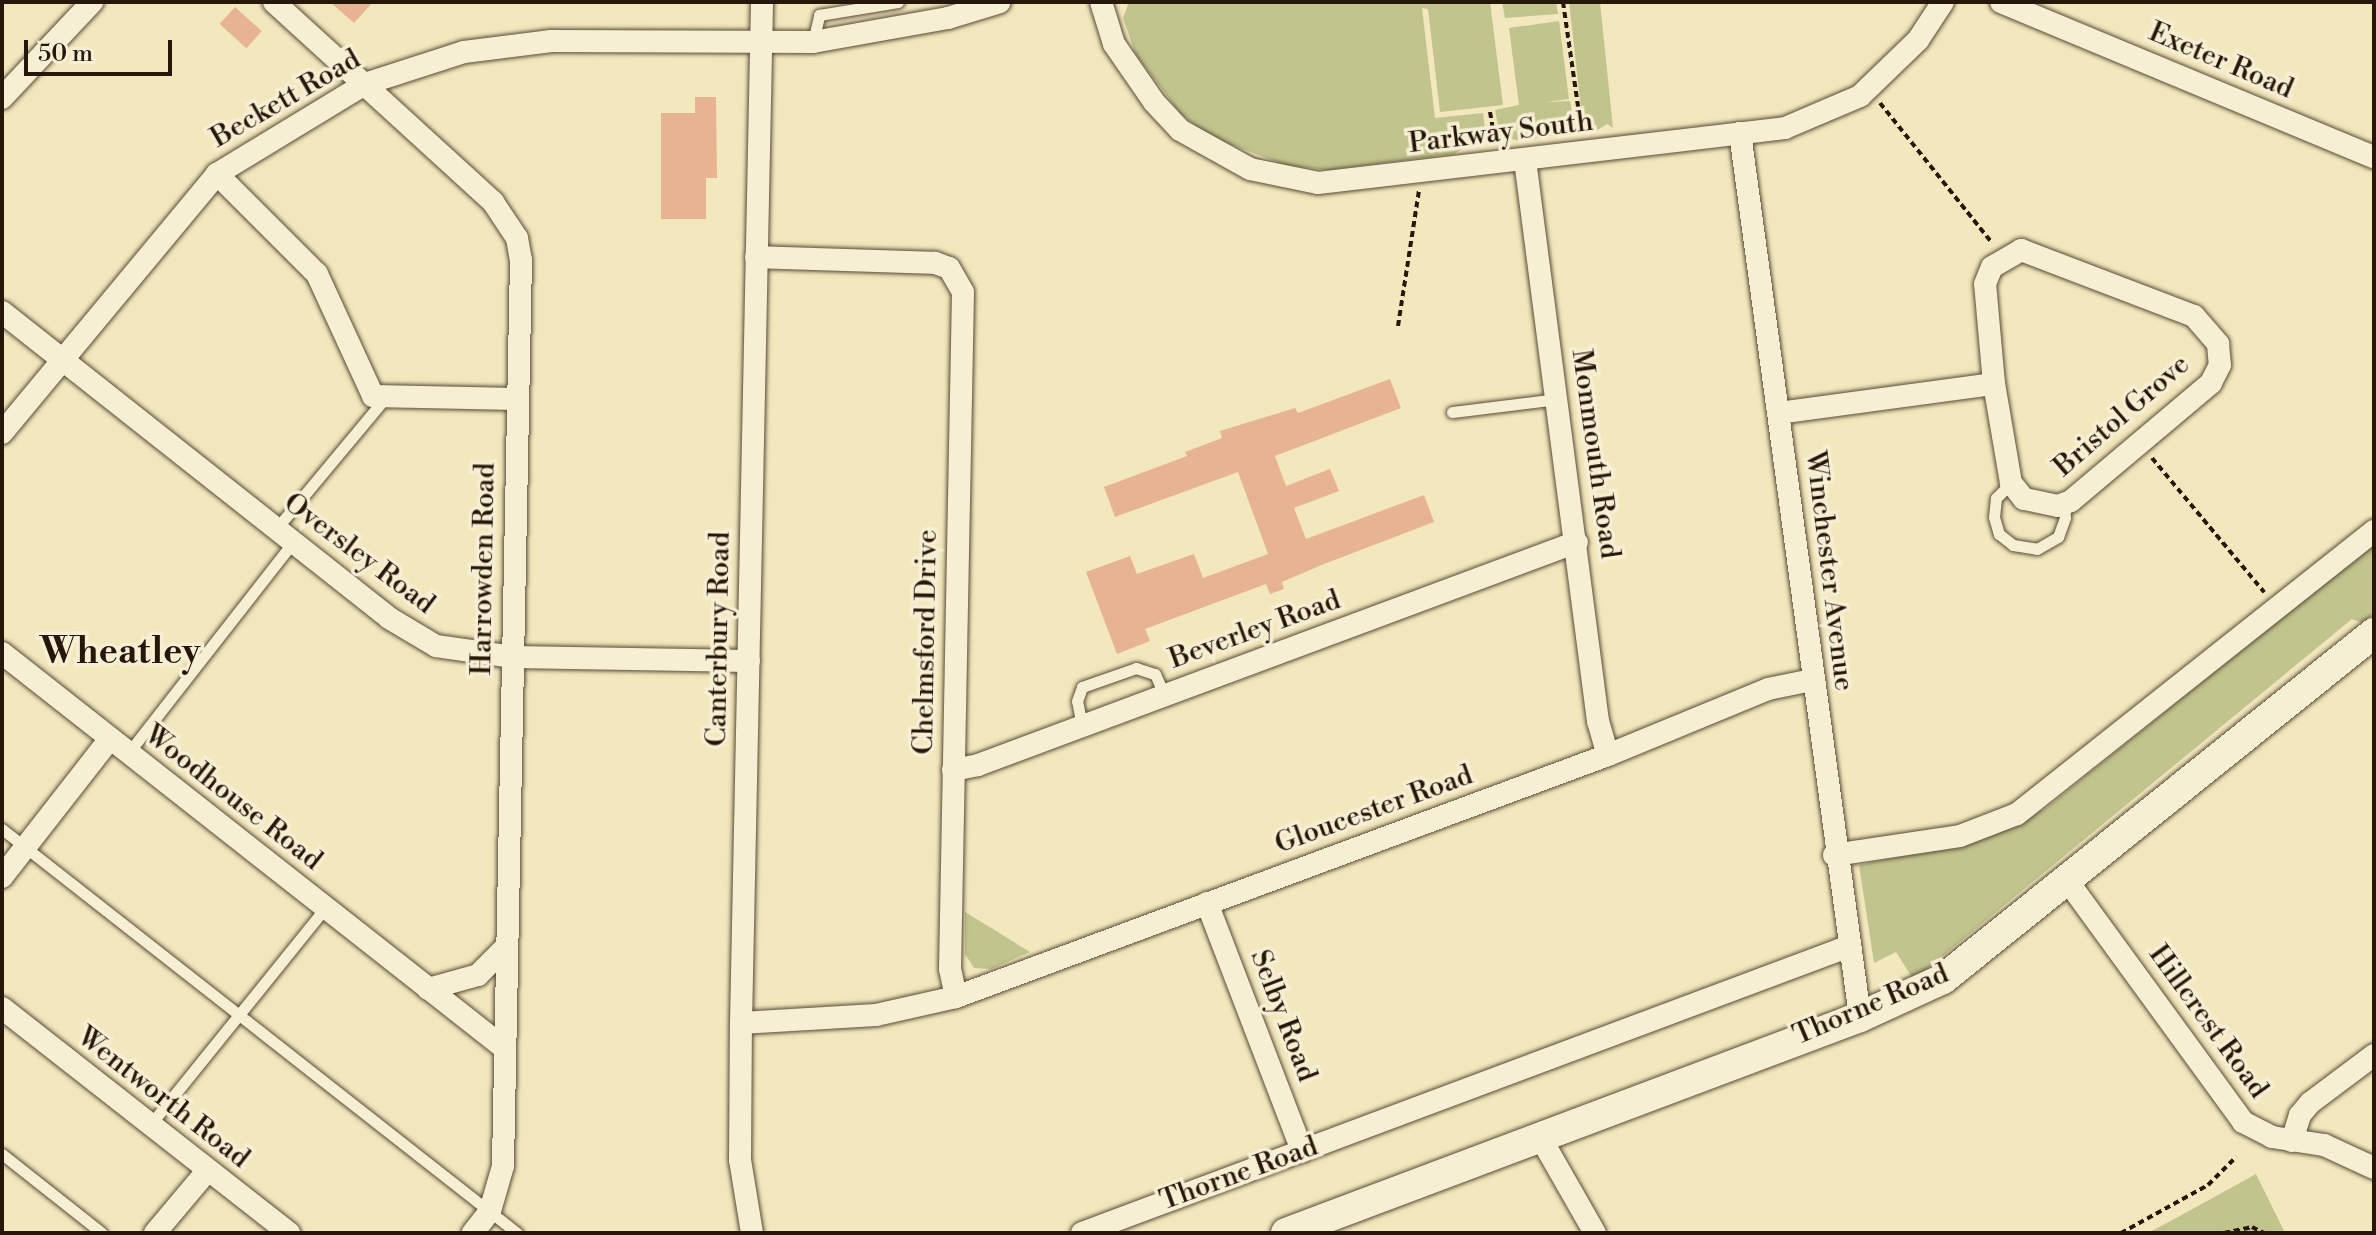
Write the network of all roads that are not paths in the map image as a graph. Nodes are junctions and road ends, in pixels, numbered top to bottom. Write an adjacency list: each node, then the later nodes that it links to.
1 (92, 2): 12 (street)
2 (274, 2): 11 (street, Harrowden Road)
3 (762, 2): 10 (street, Canterbury Road)
4 (898, 2): 9 (lane)
5 (997, 2): 9 (street, Beckett Road)
6 (1101, 2): 15 (street, Parkway South)
7 (1943, 2): 13 (street, Parkway South)
8 (2001, 2): 14 (street, Exeter Road)
9 (813, 42): 10 (street, Beckett Road)
10 (761, 44): 11 (street, Beckett Road); 17 (street, Canterbury Road)
11 (365, 84): 16 (street, Beckett Road); 22 (street, Harrowden Road)
12 (2, 98)
13 (1740, 133): 15 (street, Parkway South); 25 (street, Winchester Avenue)
14 (2374, 157)
15 (1525, 160): 23 (street, Monmouth Road)
16 (217, 174): 19 (street, Beckett Road); 21 (street)
17 (756, 257): 35 (street, Canterbury Road); 41 (street, Chelmsford Drive)
18 (2, 312): 19 (street, Oversley Road)
19 (61, 359): 26 (street, Beckett Road); 30 (street, Oversley Road)
20 (1994, 384): 25 (street); 27 (street, Bristol Grove); 28 (street, Bristol Grove)
21 (386, 397): 22 (street); 30 (lane)
22 (517, 399): 34 (street, Harrowden Road)
23 (1558, 399): 24 (lane); 31 (street, Monmouth Road)
24 (1452, 412)
25 (1779, 413): 36 (street, Winchester Avenue)
26 (2, 433)
27 (2011, 483): 28 (street, Bristol Grove); 28 (lane)
28 (2064, 504)
29 (2374, 531): 44 (street)
30 (285, 536): 34 (street, Oversley Road); 39 (lane)
31 (1577, 542): 37 (street, Beverley Road); 40 (street, Monmouth Road)
32 (2374, 633): 46 (street, Thorne Road)
33 (2, 653): 39 (street, Woodhouse Road)
34 (513, 657): 35 (street, Oversley Road); 50 (street, Harrowden Road)
35 (749, 661): 56 (street, Canterbury Road)
36 (1812, 680): 40 (street, Gloucester Road); 44 (street, Winchester Avenue)
37 (1165, 696): 38 (street, Beverley Road); 38 (lane)
38 (1082, 726): 41 (street, Beverley Road)
39 (120, 746): 43 (street); 48 (street, Woodhouse Road)
40 (1608, 755): 47 (street, Gloucester Road)
41 (953, 770): 52 (street, Chelmsford Drive)
42 (2, 829): 43 (lane)
43 (26, 848): 45 (street); 54 (lane)
44 (1834, 855): 49 (street, Winchester Avenue)
45 (2, 877)
46 (2069, 883): 55 (street, Thorne Road); 61 (street, Hillcrest Road)
47 (1207, 903): 52 (street, Gloucester Road); 62 (street, Selby Road)
48 (325, 908): 51 (street, Woodhouse Road); 54 (lane)
49 (1847, 947): 55 (street, Winchester Avenue); 62 (street, Thorne Road)
50 (505, 948): 51 (street); 57 (street, Harrowden Road)
51 (428, 989): 57 (street, Woodhouse Road)
52 (956, 997): 56 (street)
53 (2, 1008): 59 (street, Wentworth Road)
54 (240, 1016): 59 (lane); 66 (lane)
55 (1860, 1017): 60 (street, Thorne Road)
56 (741, 1023): 72 (street, Canterbury Road)
57 (503, 1047): 66 (street, Harrowden Road)
58 (2374, 1055): 61 (street)
59 (150, 1126): 65 (street, Wentworth Road)
60 (1539, 1135): 74 (street, Thorne Road); 75 (street)
61 (2292, 1141): 64 (street, Hillcrest Road)
62 (1302, 1151): 73 (street, Thorne Road)
63 (2, 1155): 67 (lane)
64 (2374, 1168)
65 (207, 1171): 68 (street); 69 (street, Wentworth Road)
66 (490, 1211): 70 (street, Harrowden Road); 71 (lane)
67 (102, 1233)
68 (155, 1233)
69 (289, 1233)
70 (473, 1233)
71 (517, 1233)
72 (752, 1233)
73 (1082, 1233)
74 (1286, 1233)
75 (1595, 1233)

